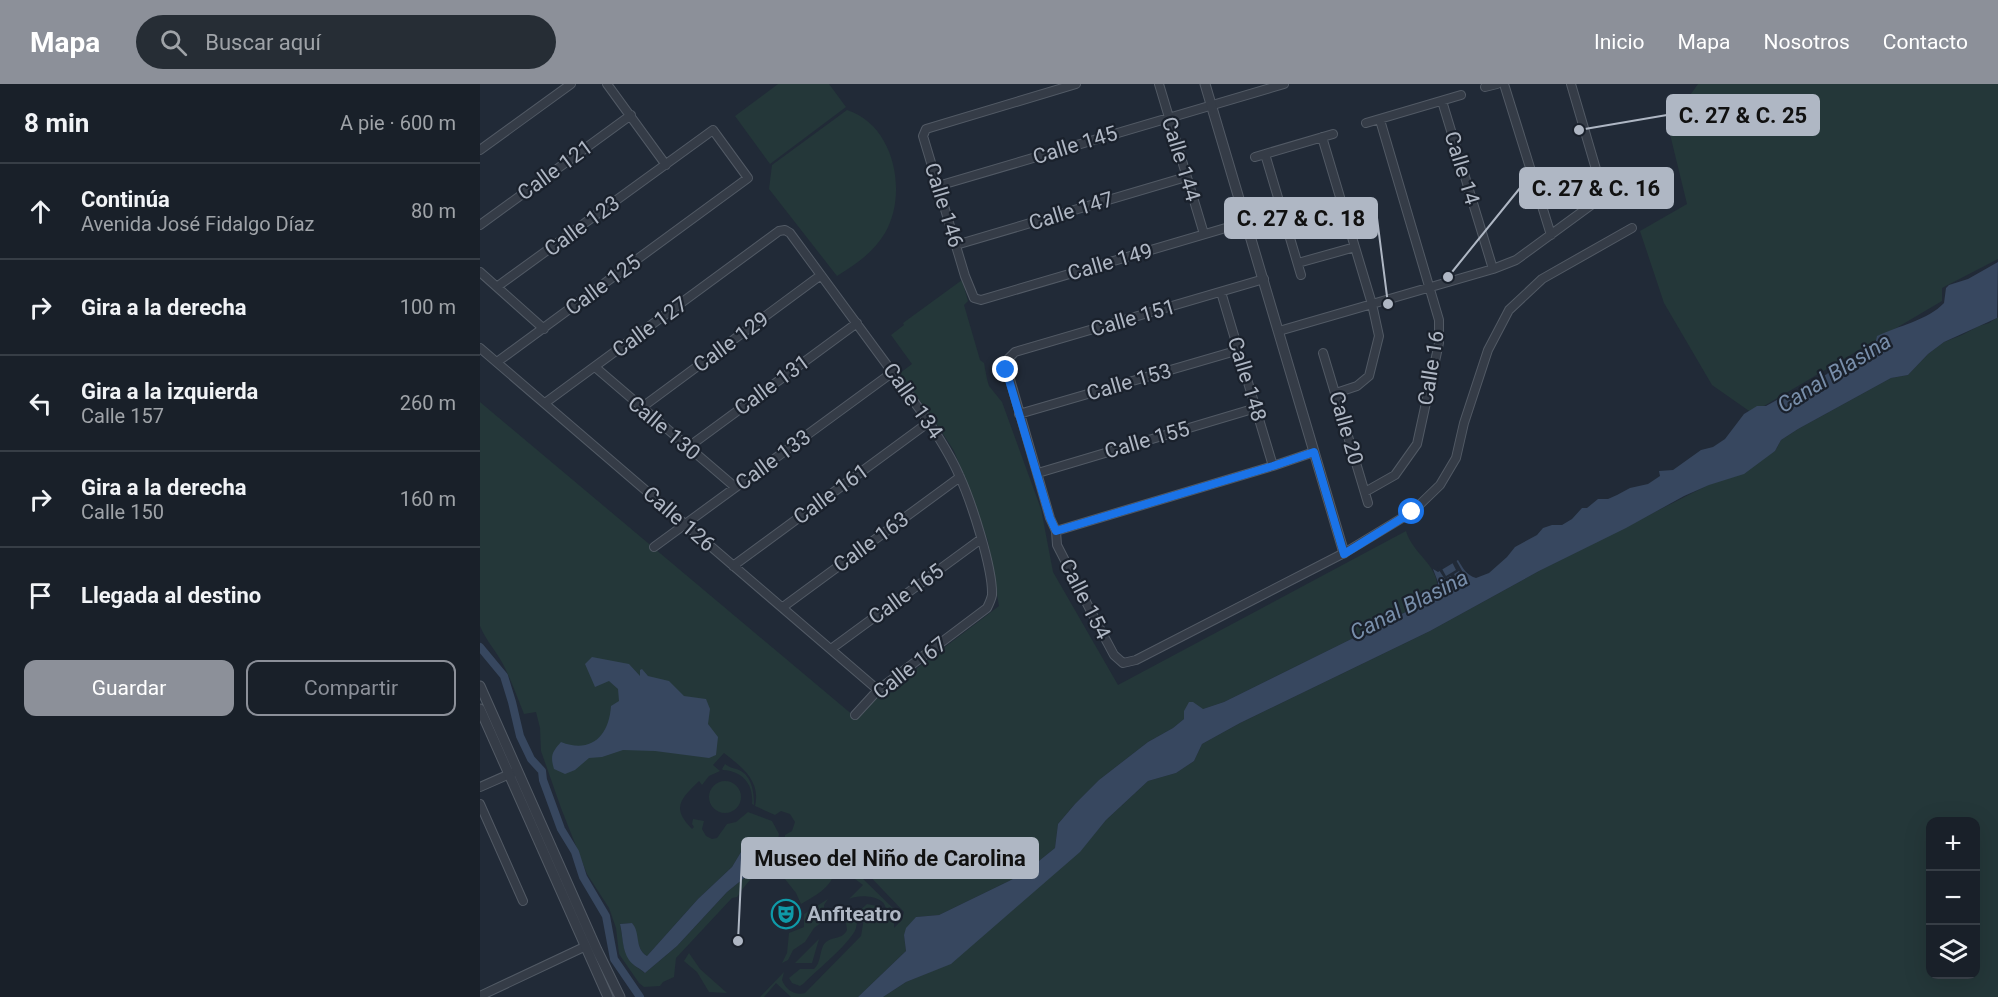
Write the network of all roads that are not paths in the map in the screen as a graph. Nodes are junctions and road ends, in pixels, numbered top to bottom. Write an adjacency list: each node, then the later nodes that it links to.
1 (572, 84): 22 (street)
2 (607, 84): 16 (street)
3 (1076, 84): 27 (street, Calle 146)
4 (1159, 84): 17 (street, Calle 144)
5 (1205, 84): 15 (street)
6 (1248, 84): 12 (street)
7 (1284, 84): 12 (street, Calle 145)
8 (1497, 84): 11 (street)
9 (1504, 84): 33 (street)
10 (1571, 84): 33 (street)
11 (1485, 87)
12 (1251, 93): 15 (street, Calle 145)
13 (1461, 95): 14 (street)
14 (1442, 100): 18 (street); 38 (street, Calle 14)
15 (1211, 104): 17 (street, Calle 145); 29 (street)
16 (630, 115): 25 (street); 30 (street, Calle 121)
17 (1169, 117): 26 (street, Calle 144); 27 (street, Calle 145)
18 (1380, 120): 19 (street); 44 (street, Calle 16)
19 (1366, 123)
20 (1333, 134): 21 (street)
21 (1322, 137): 23 (street); 35 (street)
22 (480, 150)
23 (1265, 154): 24 (street); 37 (street)
24 (1254, 157)
25 (666, 165): 28 (street, Calle 123); 43 (street, Calle 123)
26 (1186, 177): 32 (street, Calle 144); 34 (street, Calle 147)
27 (938, 186): 34 (street, Calle 146)
28 (709, 207): 49 (street, Calle 125)
29 (1246, 222): 32 (street, Calle 149); 42 (street)
30 (480, 225)
31 (1632, 228): 76 (street)
32 (1204, 234): 46 (street, Calle 149)
33 (1551, 235): 38 (street)
34 (956, 245): 46 (street, Calle 146)
35 (1355, 247): 37 (street); 47 (street)
36 (753, 251): 40 (street, Calle 134); 56 (street, Calle 127)
37 (1298, 262): 41 (street)
38 (1492, 269): 44 (street)
39 (480, 272): 43 (street)
40 (821, 275): 48 (street, Calle 134); 60 (street, Calle 129)
41 (1301, 275)
42 (1264, 279): 45 (street, Calle 151); 50 (street)
43 (498, 286): 49 (street)
44 (1430, 288): 47 (street); 70 (street, Calle 16)
45 (1221, 292): 52 (street, Calle 148); 55 (street, Calle 151)
46 (974, 298)
47 (1372, 304): 50 (street); 58 (street)
48 (857, 323): 57 (street, Calle 134); 64 (street, Calle 131)
49 (544, 329): 54 (street, Calle 125)
50 (1279, 331): 65 (street)
51 (480, 348): 54 (street, Calle 126)
52 (1239, 350): 61 (street, Calle 148); 62 (street, Calle 153)
53 (1323, 353): 58 (street, Calle 20)
54 (497, 362): 59 (street, Calle 126)
55 (1005, 362): 62 (street, Calle 154)
56 (595, 367): 59 (street, Calle 127); 60 (street, Calle 130)
57 (893, 372): 63 (street, Calle 134); 69 (street, Calle 133)
58 (1336, 393): 70 (street, Calle 20)
59 (545, 403): 72 (street, Calle 126)
60 (641, 408): 64 (street, Calle 130)
61 (1256, 408): 66 (street, Calle 148); 67 (street, Calle 155)
62 (1019, 414): 67 (street, Calle 154)
63 (929, 423): 68 (street, Calle 134); 77 (street, Calle 161)
64 (687, 448): 69 (street, Calle 130)
65 (1314, 452): 66 (street); 76 (street)
66 (1273, 466): 73 (street)
67 (1038, 473): 73 (street, Calle 154)
68 (960, 477): 74 (street, Calle 134); 78 (street, Calle 163)
69 (735, 487): 72 (street, Calle 133)
70 (1365, 492): 71 (street, Calle 20)
71 (1368, 503)
72 (684, 525): 75 (street, Calle 133); 77 (street, Calle 126)
73 (1056, 531): 76 (street, Calle 154)
74 (981, 539): 79 (street, Calle 134); 80 (street, Calle 165)
75 (654, 547)
76 (1344, 554)
77 (733, 566): 78 (street, Calle 126)
78 (783, 607): 80 (street, Calle 126)
79 (966, 624): 82 (street, Calle 167)
80 (831, 649): 82 (street, Calle 126)
81 (480, 686): 85 (street)
82 (879, 690): 84 (street, Calle 167)
83 (480, 709): 85 (street)
84 (855, 715)
85 (513, 772): 86 (street); 89 (street); 92 (street)
86 (480, 787)
87 (480, 804): 88 (street)
88 (523, 900)
89 (584, 947): 90 (street); 91 (street)
90 (480, 996)
91 (608, 997)
92 (620, 997)

